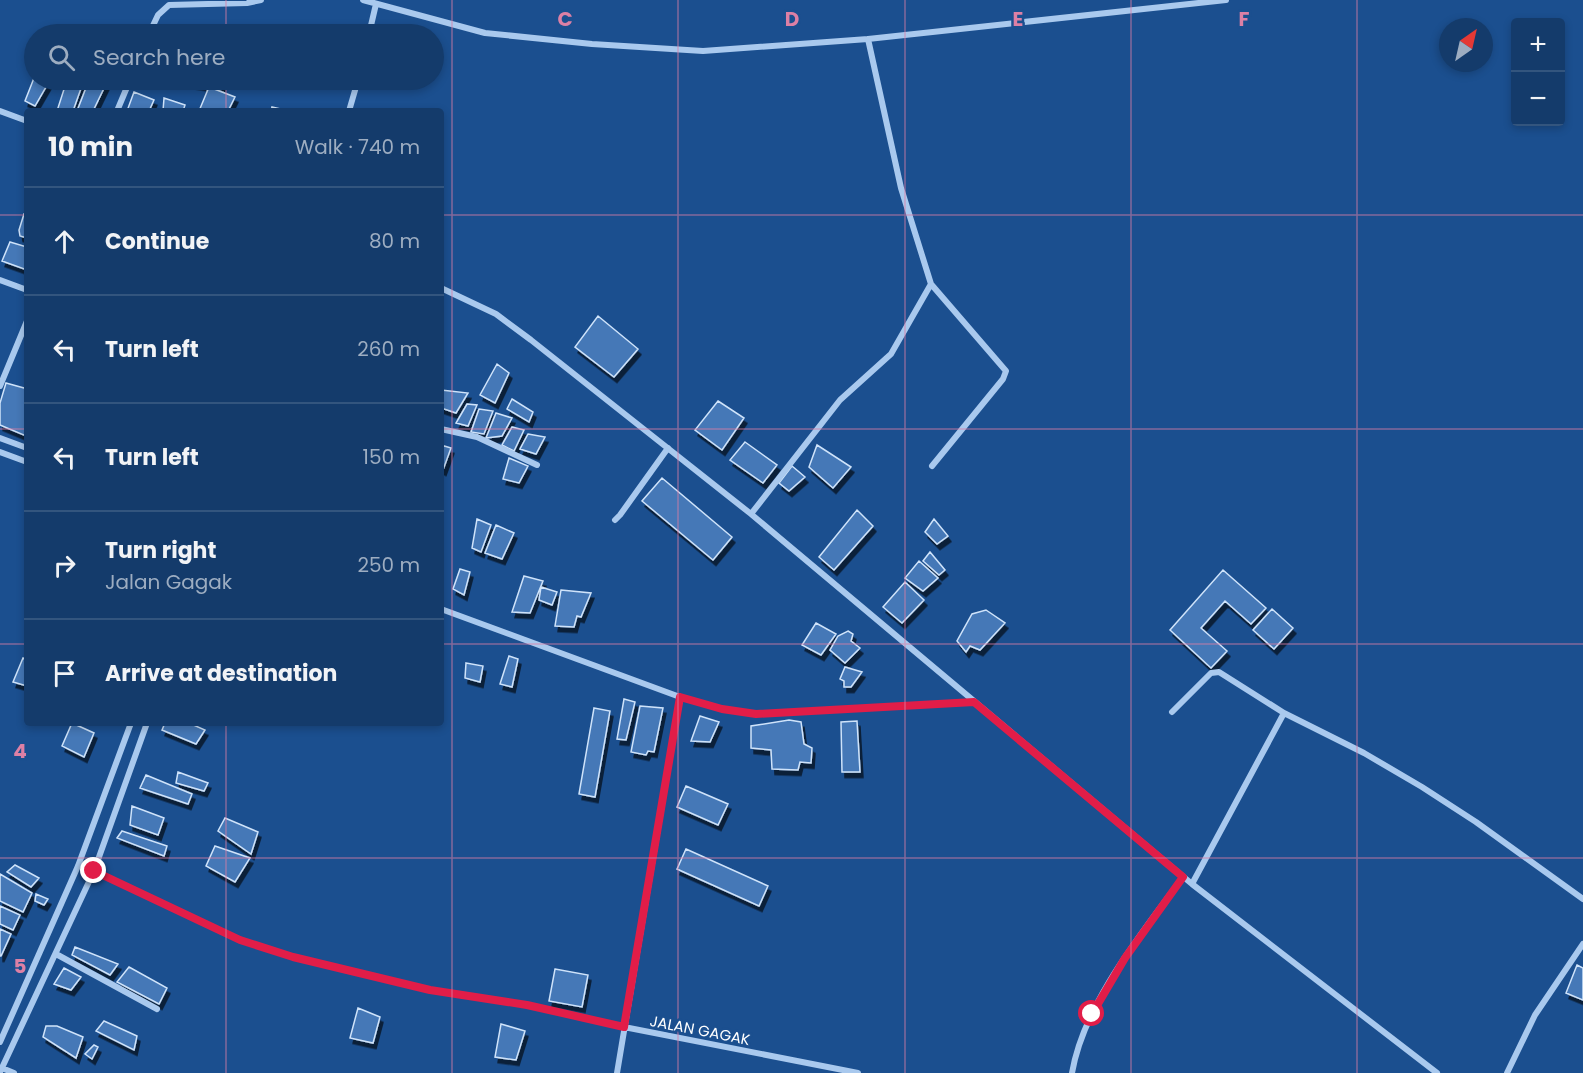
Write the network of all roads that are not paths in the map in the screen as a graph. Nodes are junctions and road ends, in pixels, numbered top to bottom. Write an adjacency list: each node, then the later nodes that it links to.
1 (261, 0): 5 (street)
2 (363, 0): 4 (street)
3 (1226, 0): 7 (street)
4 (376, 4): 6 (street); 7 (street)
5 (154, 24)
6 (371, 24)
7 (868, 39): 15 (street)
8 (126, 90): 10 (street)
9 (355, 90): 11 (street)
10 (118, 108)
11 (350, 108)
12 (0, 111): 13 (street)
13 (24, 120)
14 (0, 280): 16 (street)
15 (931, 284): 27 (street); 28 (street)
16 (24, 289)
17 (444, 289): 23 (street)
18 (24, 328): 19 (street)
19 (0, 386)
20 (444, 430): 26 (street)
21 (0, 438): 22 (street)
22 (24, 447)
23 (668, 448): 28 (street); 29 (street)
24 (0, 452): 25 (street)
25 (24, 461)
26 (537, 465)
27 (932, 466)
28 (751, 514): 32 (street)
29 (615, 520)
30 (444, 610): 31 (street)
31 (680, 697): 32 (street); 44 (street)
32 (974, 702): 38 (street)
33 (1172, 712): 34 (street)
34 (1284, 713): 39 (street); 40 (street)
35 (130, 726): 45 (street)
36 (146, 726): 37 (street)
37 (94, 871): 42 (street); 44 (street, JALAN GAGAK)
38 (1183, 877): 39 (street); 50 (street)
39 (1192, 884): 51 (street)
40 (1583, 899)
41 (1583, 944): 52 (street)
42 (56, 954): 43 (street); 46 (street)
43 (157, 1009)
44 (624, 1027): 48 (street); 49 (street, JALAN GAGAK)
45 (0, 1042)
46 (1, 1070): 47 (street)
47 (14, 1073)
48 (617, 1073)
49 (858, 1073)
50 (1072, 1073)
51 (1437, 1073)
52 (1507, 1073)

